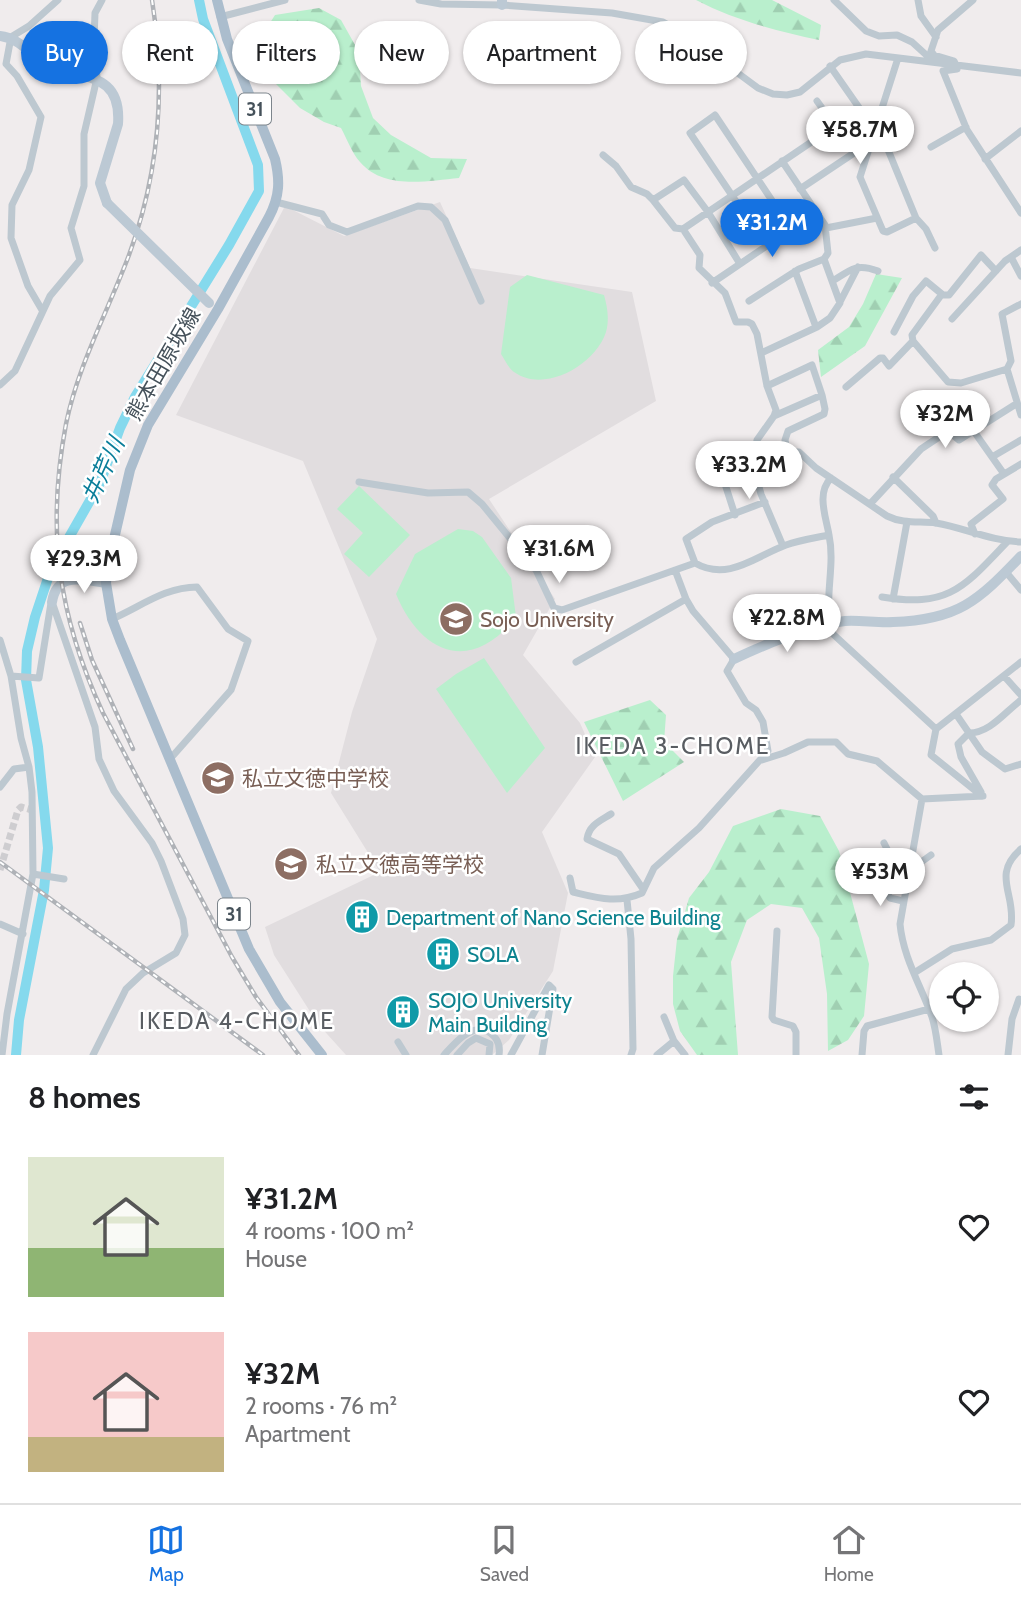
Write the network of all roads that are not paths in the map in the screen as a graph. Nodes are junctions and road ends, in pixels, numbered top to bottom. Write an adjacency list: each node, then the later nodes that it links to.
1 (58, 0): 13 (street)
2 (102, 0): 11 (street)
3 (217, 0): 10 (main road, 熊本田原坂線 / 31)
4 (285, 0): 10 (street)
5 (419, 0): 9 (street)
6 (834, 0): 17 (street)
7 (918, 0): 14 (street)
8 (973, 0): 14 (street)
9 (502, 2): 18 (street)
10 (220, 17): 36 (main road, 熊本田原坂線 / 31)
11 (95, 21)
12 (0, 36): 13 (street)
13 (11, 37): 15 (street); 64 (street)
14 (936, 37): 19 (street)
15 (21, 44)
16 (898, 58): 17 (street); 18 (street); 24 (street)
17 (934, 63): 19 (street)
18 (830, 66): 25 (street)
19 (961, 67): 20 (street); 26 (street)
20 (1021, 73)
21 (96, 84): 64 (street)
22 (104, 84): 63 (street, bridge)
23 (817, 102): 25 (street)
24 (877, 122): 40 (street); 41 (street)
25 (836, 125): 31 (street); 33 (street)
26 (966, 127): 28 (street); 30 (street)
27 (1021, 131): 30 (street)
28 (931, 147)
29 (603, 155): 35 (street)
30 (985, 159): 39 (street)
31 (782, 160): 32 (street); 33 (street)
32 (756, 178): 34 (street); 34 (street); 44 (street)
33 (800, 190): 38 (street)
34 (731, 195): 37 (street); 45 (street)
35 (653, 200): 37 (street); 43 (street)
36 (276, 202): 60 (street); 63 (main road, 熊本田原坂線 / 31)
37 (708, 212): 43 (street); 50 (street)
38 (815, 213): 42 (street); 44 (street)
39 (1021, 213)
40 (877, 218): 41 (street); 42 (street)
41 (916, 218): 46 (street)
42 (826, 228): 49 (street)
43 (683, 229): 57 (street)
44 (791, 229): 45 (street)
45 (766, 246): 50 (street)
46 (935, 248)
47 (1021, 250): 48 (street)
48 (1011, 257): 54 (street); 55 (street)
49 (824, 259): 52 (street); 56 (street)
50 (740, 264): 57 (street)
51 (858, 267): 53 (street); 56 (street); 61 (street)
52 (795, 271): 59 (street); 66 (street)
53 (878, 271)
54 (996, 271): 58 (street); 65 (street)
55 (1021, 276)
56 (833, 281): 61 (street)
57 (712, 283): 69 (street)
58 (942, 294): 67 (street); 68 (street)
59 (749, 300)
60 (481, 301)
61 (840, 303): 66 (street)
62 (1021, 304): 70 (street)
63 (214, 306): 102 (main road, 熊本田原坂線 / 31)
64 (41, 310): 71 (street)
65 (952, 318)
66 (816, 327): 69 (street)
67 (894, 332)
68 (913, 341): 70 (street); 73 (street)
69 (761, 353): 72 (street)
70 (1007, 369): 75 (street)
71 (0, 385)
72 (766, 386): 74 (street); 76 (street)
73 (846, 387)
74 (822, 394): 76 (street); 80 (street)
75 (1019, 409): 77 (street)
76 (774, 416): 79 (street)
77 (973, 430): 81 (street); 84 (street)
78 (1021, 440): 81 (street)
79 (755, 451): 80 (street); 88 (street)
80 (786, 451): 85 (street)
81 (992, 457): 83 (street)
82 (1021, 464): 83 (street)
83 (1004, 474): 93 (street)
84 (893, 477): 89 (street); 92 (street)
85 (831, 478): 89 (street); 94 (street)
86 (359, 482): 100 (street)
87 (725, 484): 90 (street)
88 (765, 502): 90 (street); 97 (street)
89 (870, 504): 91 (street)
90 (735, 515): 99 (street)
91 (907, 522): 92 (street); 106 (street)
92 (936, 523): 93 (street)
93 (975, 534): 95 (street)
94 (829, 535): 97 (street); 109 (street)
95 (1007, 542): 96 (street); 106 (street)
96 (1021, 542)
97 (783, 546): 99 (street)
98 (1021, 556): 101 (street)
99 (695, 563): 100 (street)
100 (675, 570): 105 (street)
101 (1006, 572): 103 (street); 109 (street)
102 (106, 583): 107 (street); 108 (main road, 熊本田原坂線 / 31)
103 (1021, 590)
104 (882, 597): 106 (street)
105 (686, 599): 111 (street); 113 (street)
106 (893, 599)
107 (52, 602): 114 (street); 152 (street)
108 (112, 619): 120 (main road, 熊本田原坂線 / 31); 120 (street)
109 (830, 625): 111 (street); 118 (street)
110 (0, 640): 114 (street)
111 (734, 659): 121 (street)
112 (1021, 662): 115 (street)
113 (576, 663)
114 (11, 676): 123 (street)
115 (1003, 676): 116 (street); 117 (street)
116 (1021, 697): 119 (street)
117 (956, 714): 118 (street); 119 (street)
118 (936, 729): 125 (street)
119 (969, 733): 122 (street); 125 (street)
120 (170, 760): 153 (main road, 熊本田原坂線 / 31)
121 (761, 760): 126 (street); 138 (street)
122 (1021, 764)
123 (29, 767): 124 (street); 134 (street)
124 (0, 787)
125 (983, 796): 126 (street)
126 (922, 799): 132 (street)
127 (611, 814): 138 (street)
128 (884, 843): 131 (street)
129 (1021, 849): 144 (street)
130 (931, 855): 132 (street)
131 (892, 859): 132 (street); 133 (street)
132 (909, 865): 140 (street)
133 (864, 869)
134 (33, 874): 136 (street); 143 (street)
135 (570, 878): 139 (street)
136 (64, 879)
137 (881, 883): 140 (street)
138 (643, 890): 139 (street)
139 (627, 900): 161 (street)
140 (903, 901): 144 (street)
141 (0, 924): 143 (street)
142 (777, 931): 164 (street)
143 (23, 934): 151 (street)
144 (914, 973): 146 (street)
145 (1020, 999): 167 (street)
146 (929, 1009): 165 (street)
147 (664, 1017): 149 (street)
148 (936, 1032): 166 (street)
149 (674, 1041): 162 (street); 163 (street)
150 (398, 1042): 154 (street)
151 (2, 1055)
152 (93, 1055)
153 (322, 1055)
154 (407, 1055)
155 (444, 1055): 158 (street)
156 (457, 1055): 157 (street)
157 (489, 1055)
158 (499, 1055)
159 (511, 1055): 160 (street)
160 (542, 1055)
161 (632, 1055)
162 (656, 1055)
163 (685, 1055)
164 (796, 1055)
165 (862, 1055)
166 (939, 1055)
167 (1009, 1055)

